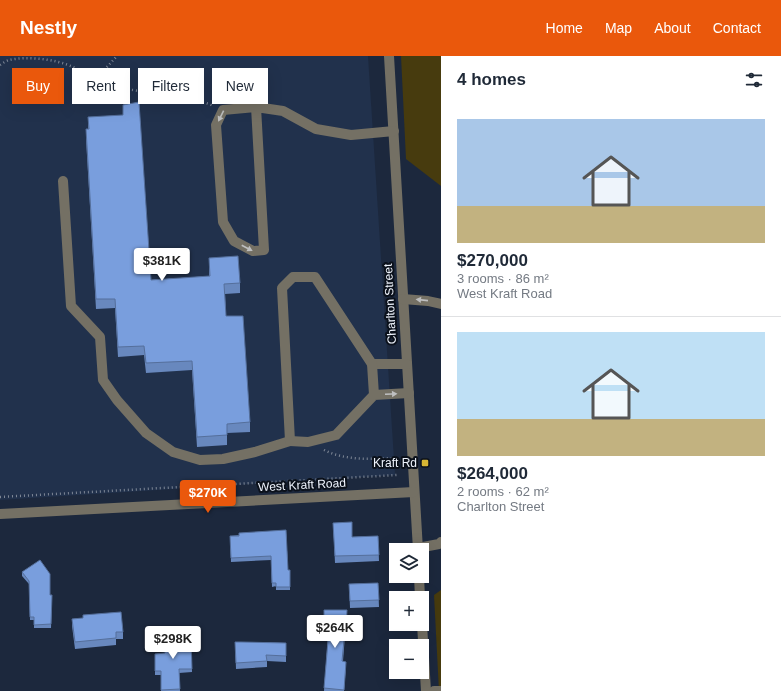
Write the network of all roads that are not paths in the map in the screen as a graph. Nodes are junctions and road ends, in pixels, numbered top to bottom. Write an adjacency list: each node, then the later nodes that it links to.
1 (389, 56): 3 (street, Charlton Street)
2 (256, 107): 2 (street, one-way to 2); 3 (street)
3 (394, 131): 5 (street, Charlton Street)
4 (63, 181): 11 (street)
5 (403, 299): 6 (street, one-way to 5); 8 (street, Charlton Street)
6 (441, 304)
7 (372, 364): 8 (street); 10 (street); 11 (street)
8 (407, 364): 9 (street, Charlton Street)
9 (409, 393): 10 (street, one-way to 9); 12 (street, Charlton Street)
10 (374, 395): 11 (street)
11 (290, 441)
12 (414, 492): 13 (street, West Kraft Road); 15 (street, Charlton Street)
13 (0, 514)
14 (441, 542): 16 (street)
15 (418, 543)
16 (429, 546)
17 (422, 631): 18 (street)
18 (426, 691)
19 (434, 691): 20 (street)
20 (441, 691)

